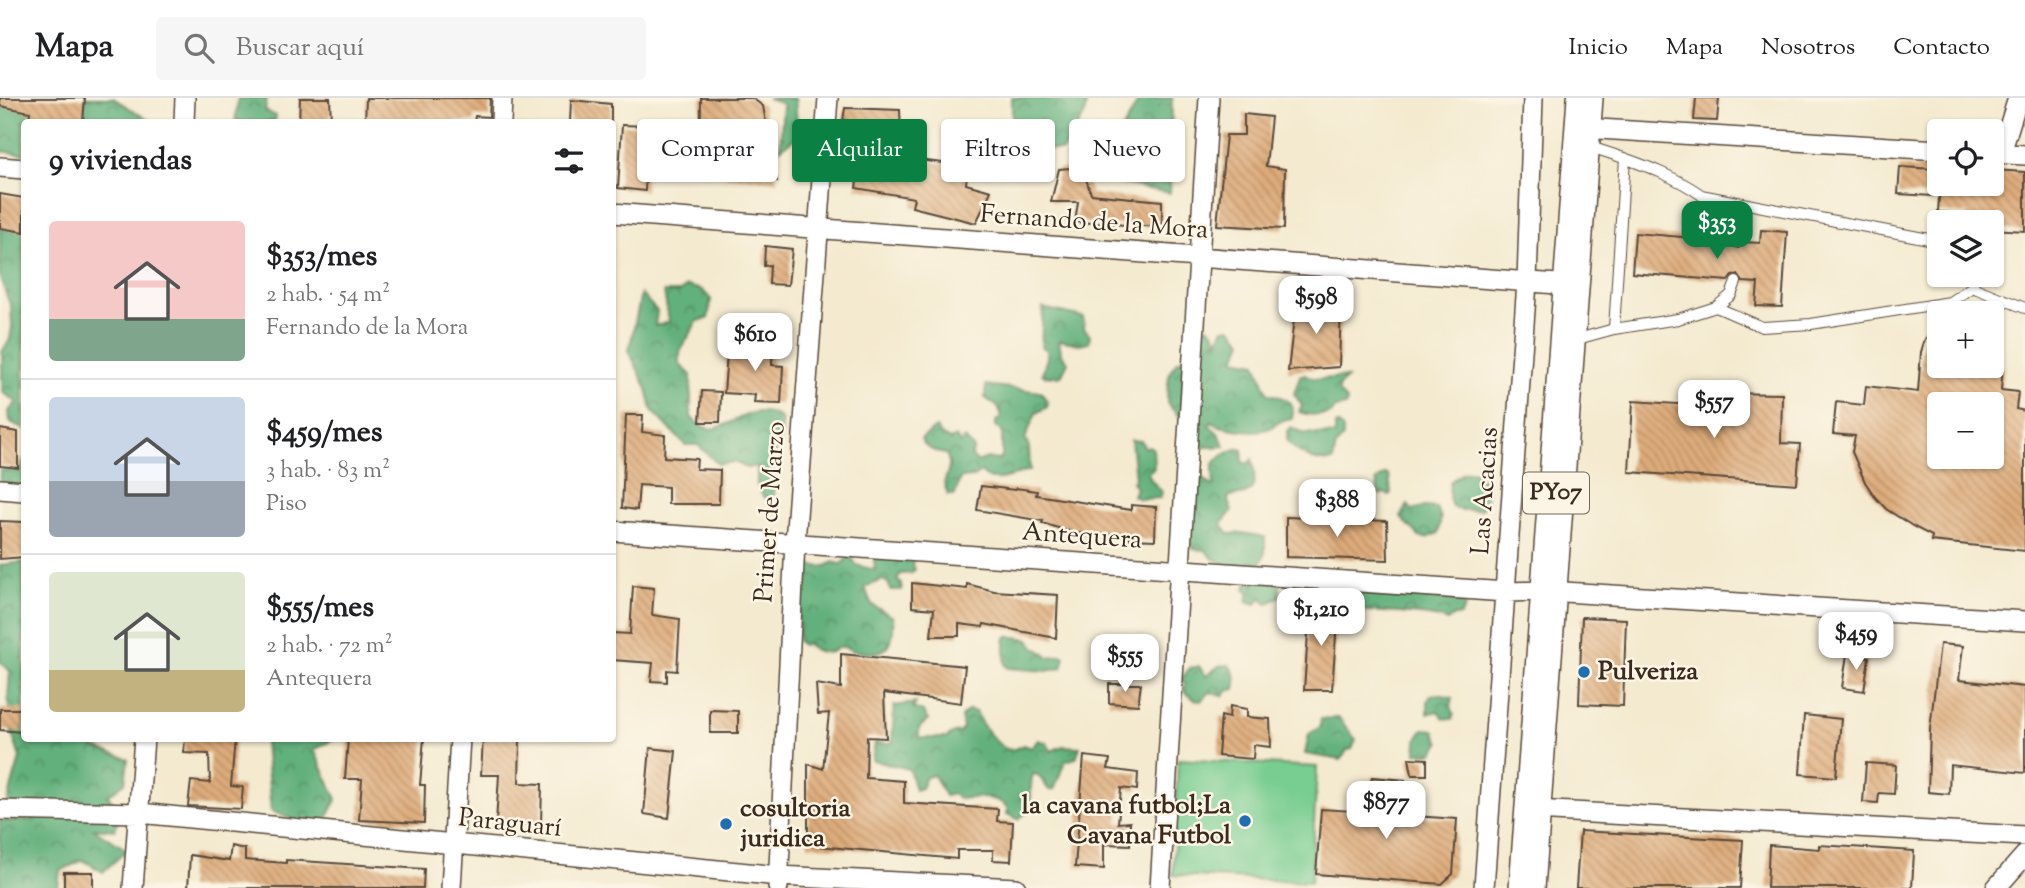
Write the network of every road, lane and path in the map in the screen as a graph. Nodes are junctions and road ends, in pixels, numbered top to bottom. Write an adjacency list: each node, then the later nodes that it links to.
1 (185, 98): 7 (street)
2 (502, 98): 8 (street)
3 (828, 98): 19 (street, Primer de Marzo)
4 (1209, 98): 22 (street)
5 (1533, 98): 23 (street, Las Acacias)
6 (2018, 98): 10 (street)
7 (184, 119)
8 (501, 119)
9 (1583, 123): 11 (street); 14 (lane); 25 (highway, PY07)
10 (2004, 133)
11 (1927, 149)
12 (2004, 154): 13 (street)
13 (2025, 155)
14 (1625, 158): 17 (lane); 29 (lane)
15 (0, 167): 16 (street)
16 (21, 169)
17 (1701, 195): 20 (lane); 21 (lane)
18 (616, 213): 19 (street, Fernando de la Mora)
19 (817, 228): 22 (street, Fernando de la Mora); 34 (street, Primer de Marzo)
20 (1927, 239)
21 (1738, 241)
22 (1200, 257): 23 (street, Fernando de la Mora); 35 (street)
23 (1527, 282): 25 (street, Fernando de la Mora); 37 (street, Las Acacias)
24 (1736, 282): 27 (lane)
25 (1571, 285): 30 (highway, PY07)
26 (1972, 287): 27 (lane); 28 (lane)
27 (1716, 307): 29 (lane)
28 (2025, 308)
29 (1614, 329): 30 (lane)
30 (1567, 342): 36 (highway, PY07)
31 (0, 489): 32 (street)
32 (21, 491)
33 (616, 531): 34 (street, Antequera)
34 (794, 543): 35 (street, Antequera); 47 (street, Primer de Marzo)
35 (1181, 570): 37 (street, Antequera); 51 (street)
36 (1548, 591): 37 (street, Antequera); 38 (street, Antequera); 42 (highway, PY07)
37 (1506, 592): 52 (street, Las Acacias)
38 (2025, 621)
39 (144, 742): 43 (street)
40 (460, 742): 45 (street)
41 (0, 810): 43 (street, Paraguarí)
42 (1534, 810): 44 (street); 53 (highway, PY07)
43 (139, 813): 45 (street, Paraguarí); 48 (street)
44 (2025, 836)
45 (454, 844): 47 (street, Paraguarí); 49 (street)
46 (2025, 855): 54 (street)
47 (778, 882): 50 (street, Paraguarí)
48 (133, 888)
49 (451, 888)
50 (1016, 888)
51 (1160, 888)
52 (1484, 888)
53 (1527, 888)
54 (1996, 888)

